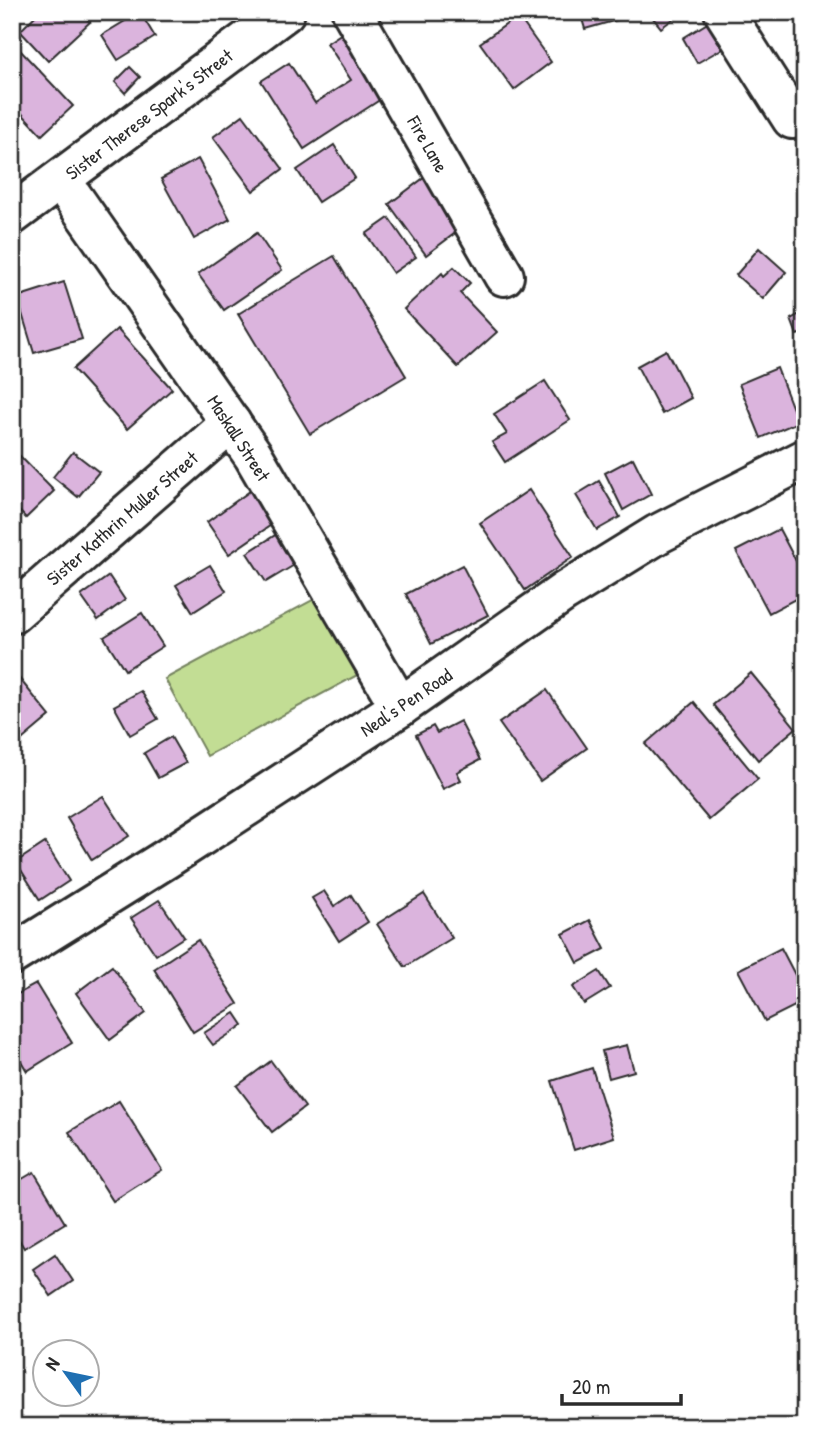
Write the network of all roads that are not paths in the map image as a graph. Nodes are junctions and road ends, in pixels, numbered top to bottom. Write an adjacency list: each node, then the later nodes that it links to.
1 (285, 12): 5 (street, Sister Therese Spark's Street)
2 (352, 12): 7 (street, Fire Lane)
3 (724, 12): 4 (street)
4 (792, 119)
5 (61, 180): 6 (street, Sister Therese Spark's Street); 8 (street, Maskall Street)
6 (12, 215)
7 (504, 276)
8 (231, 423): 10 (street, Sister Kathrin Muller Street); 11 (street, Maskall Street)
9 (805, 459): 11 (street, Neal's Pen Road)
10 (12, 614)
11 (400, 707): 12 (street, Neal's Pen Road)
12 (12, 955)

